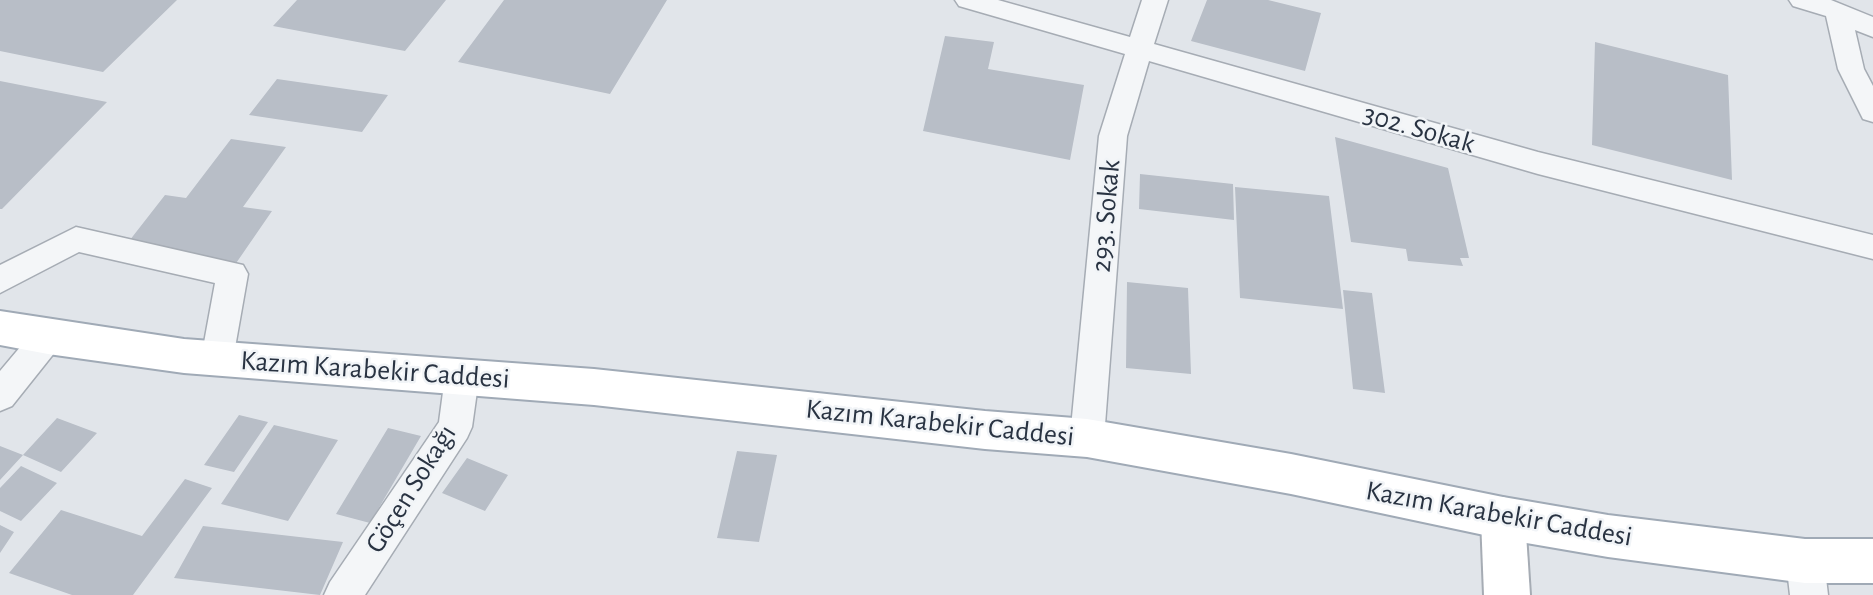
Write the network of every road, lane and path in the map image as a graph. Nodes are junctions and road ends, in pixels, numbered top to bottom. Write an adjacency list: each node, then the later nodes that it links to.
1 (968, 0): 6 (street, 302. Sokak)
2 (1154, 0): 6 (street, 293. Sokak)
3 (1802, 0): 4 (street)
4 (1838, 11): 5 (street); 7 (street)
5 (1873, 28)
6 (1141, 48): 8 (street, 302. Sokak); 15 (street, 293. Sokak)
7 (1873, 112)
8 (1873, 247)
9 (0, 280): 12 (street)
10 (0, 328): 11 (main road, Kazım Karabekir Caddesi)
11 (48, 337): 12 (main road, Kazım Karabekir Caddesi); 14 (street)
12 (217, 359): 13 (main road, Kazım Karabekir Caddesi)
13 (461, 377): 15 (main road, Kazım Karabekir Caddesi); 19 (street, Göçen Sokağı)
14 (0, 396)
15 (1087, 438): 16 (main road, Kazım Karabekir Caddesi)
16 (1503, 518): 18 (main road, Kazım Karabekir Caddesi); 20 (main road)
17 (1873, 561): 18 (main road, Kazım Karabekir Caddesi)
18 (1807, 578)
19 (343, 595)
20 (1507, 595)

